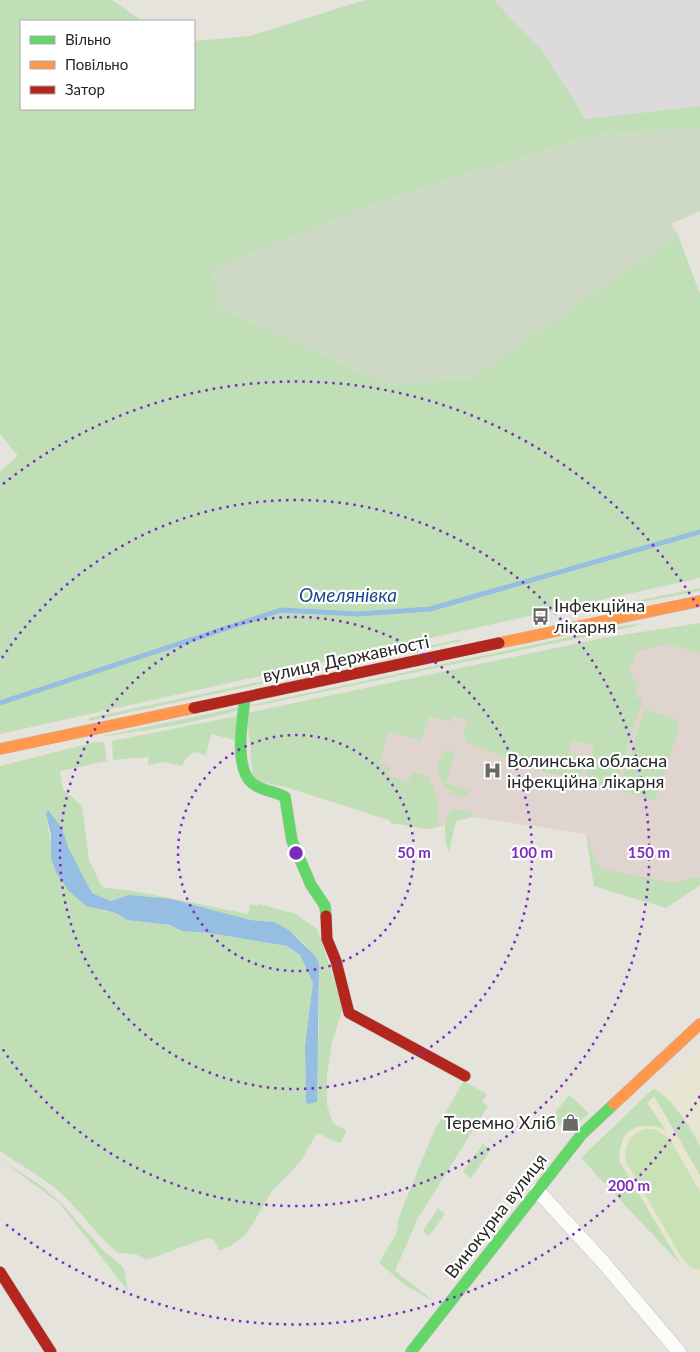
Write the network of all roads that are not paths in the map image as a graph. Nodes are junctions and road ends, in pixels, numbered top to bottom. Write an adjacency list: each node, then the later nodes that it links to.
1 (700, 601): 2 (street, вулиця Державності)
2 (245, 699): 3 (street, вулиця Державності); 5 (street)
3 (0, 749)
4 (700, 1024): 6 (street, Винокурна вулиця)
5 (465, 1076)
6 (537, 1190): 9 (street, Винокурна вулиця); 10 (street)
7 (0, 1272): 8 (street)
8 (51, 1352)
9 (411, 1352)
10 (680, 1352)

